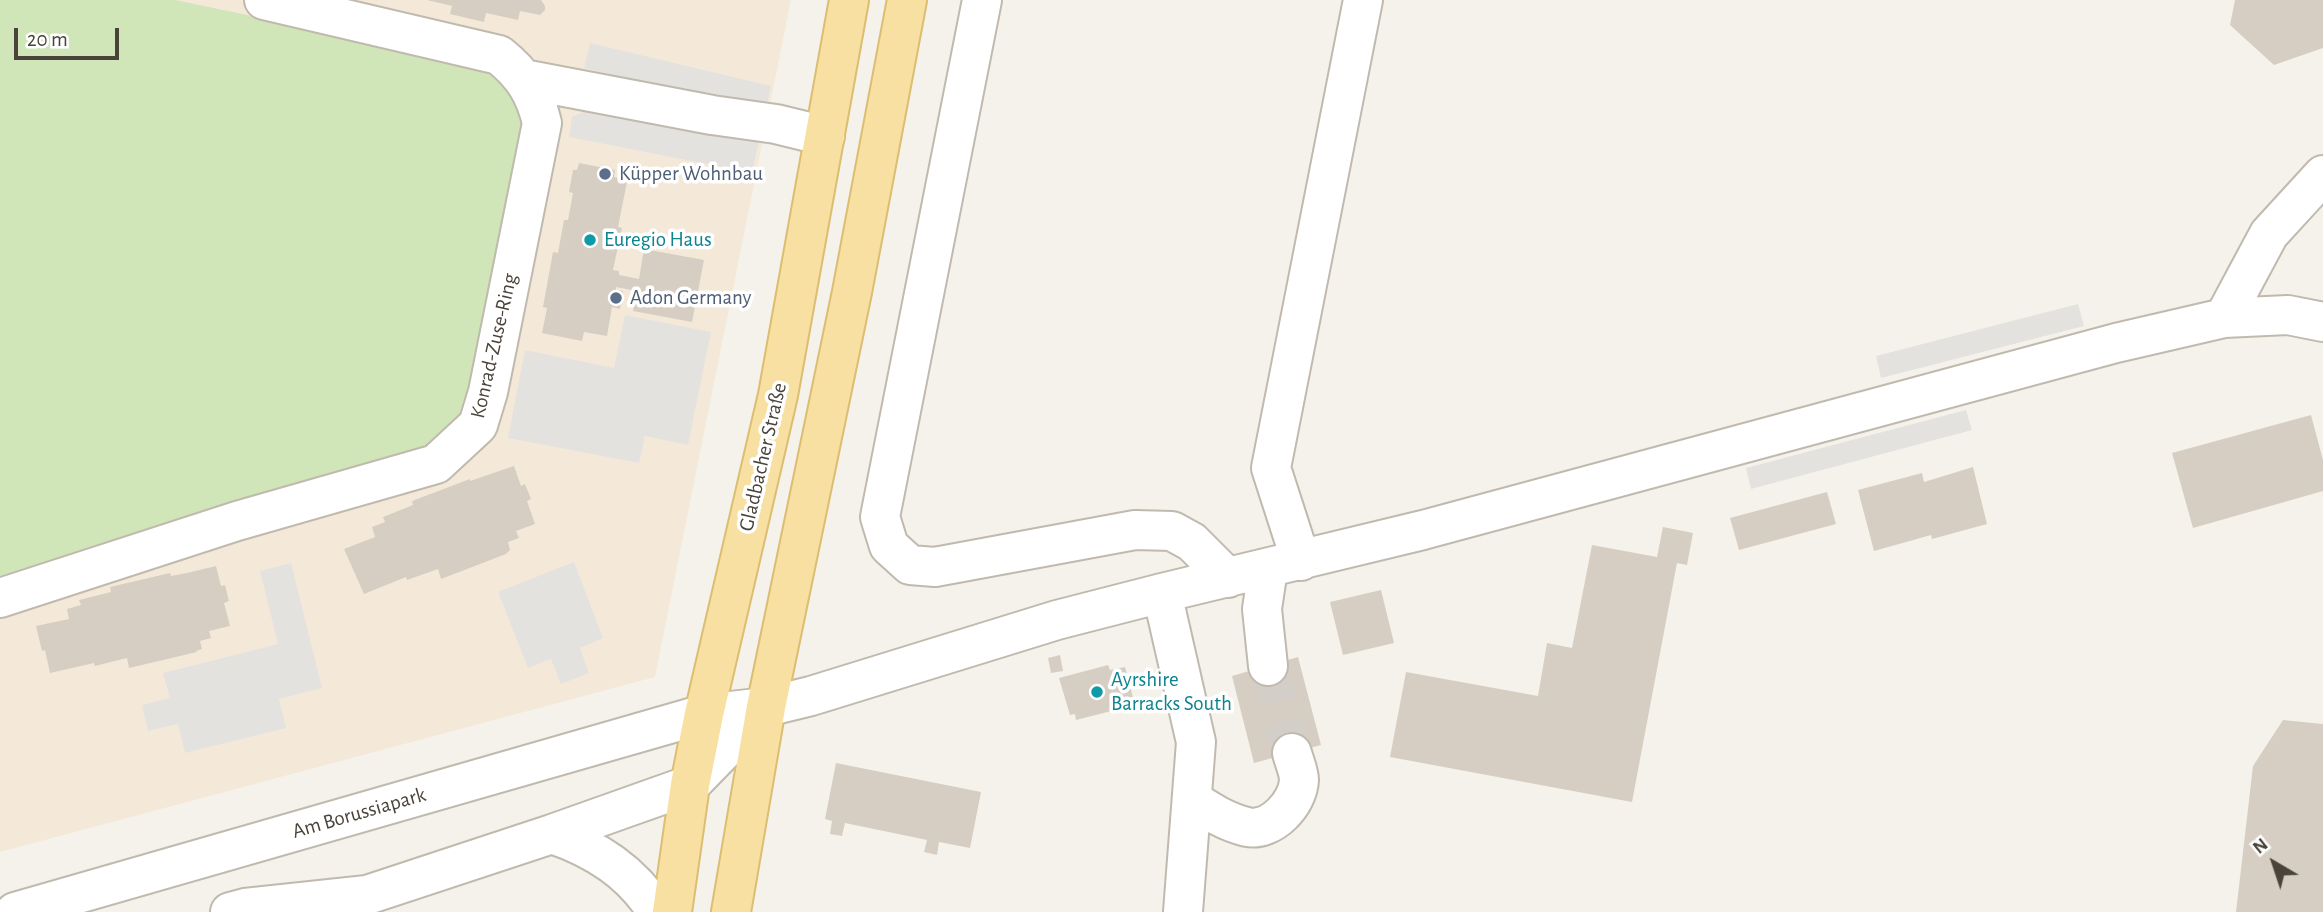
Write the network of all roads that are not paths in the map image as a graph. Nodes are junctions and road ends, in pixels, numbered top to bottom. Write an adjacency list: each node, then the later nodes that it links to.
1 (264, 0): 6 (street, Konrad-Zuse-Ring)
2 (849, 0): 7 (main road, Gladbacher Straße)
3 (907, 0): 16 (main road)
4 (982, 0): 12 (street)
5 (1363, 0): 11 (street)
6 (523, 79): 7 (street); 14 (street, Konrad-Zuse-Ring)
7 (825, 136): 17 (main road, Gladbacher Straße)
8 (2323, 175): 9 (street)
9 (2224, 318): 10 (street, Am Borussiapark); 11 (street, Am Borussiapark)
10 (2323, 322)
11 (1285, 565): 12 (street, Am Borussiapark); 15 (street)
12 (1228, 578): 13 (street, Am Borussiapark)
13 (1161, 593): 16 (street, Am Borussiapark); 20 (street)
14 (0, 598)
15 (1268, 666)
16 (766, 707): 17 (street, Am Borussiapark); 19 (street); 26 (main road)
17 (704, 714): 19 (main road, Gladbacher Straße); 22 (street, Am Borussiapark)
18 (1292, 753): 20 (street)
19 (690, 785): 21 (street); 25 (main road, Gladbacher Straße)
20 (1192, 800): 27 (street)
21 (552, 834): 23 (street); 24 (street)
22 (15, 912)
23 (230, 912)
24 (657, 912)
25 (672, 912)
26 (731, 912)
27 (1183, 912)

